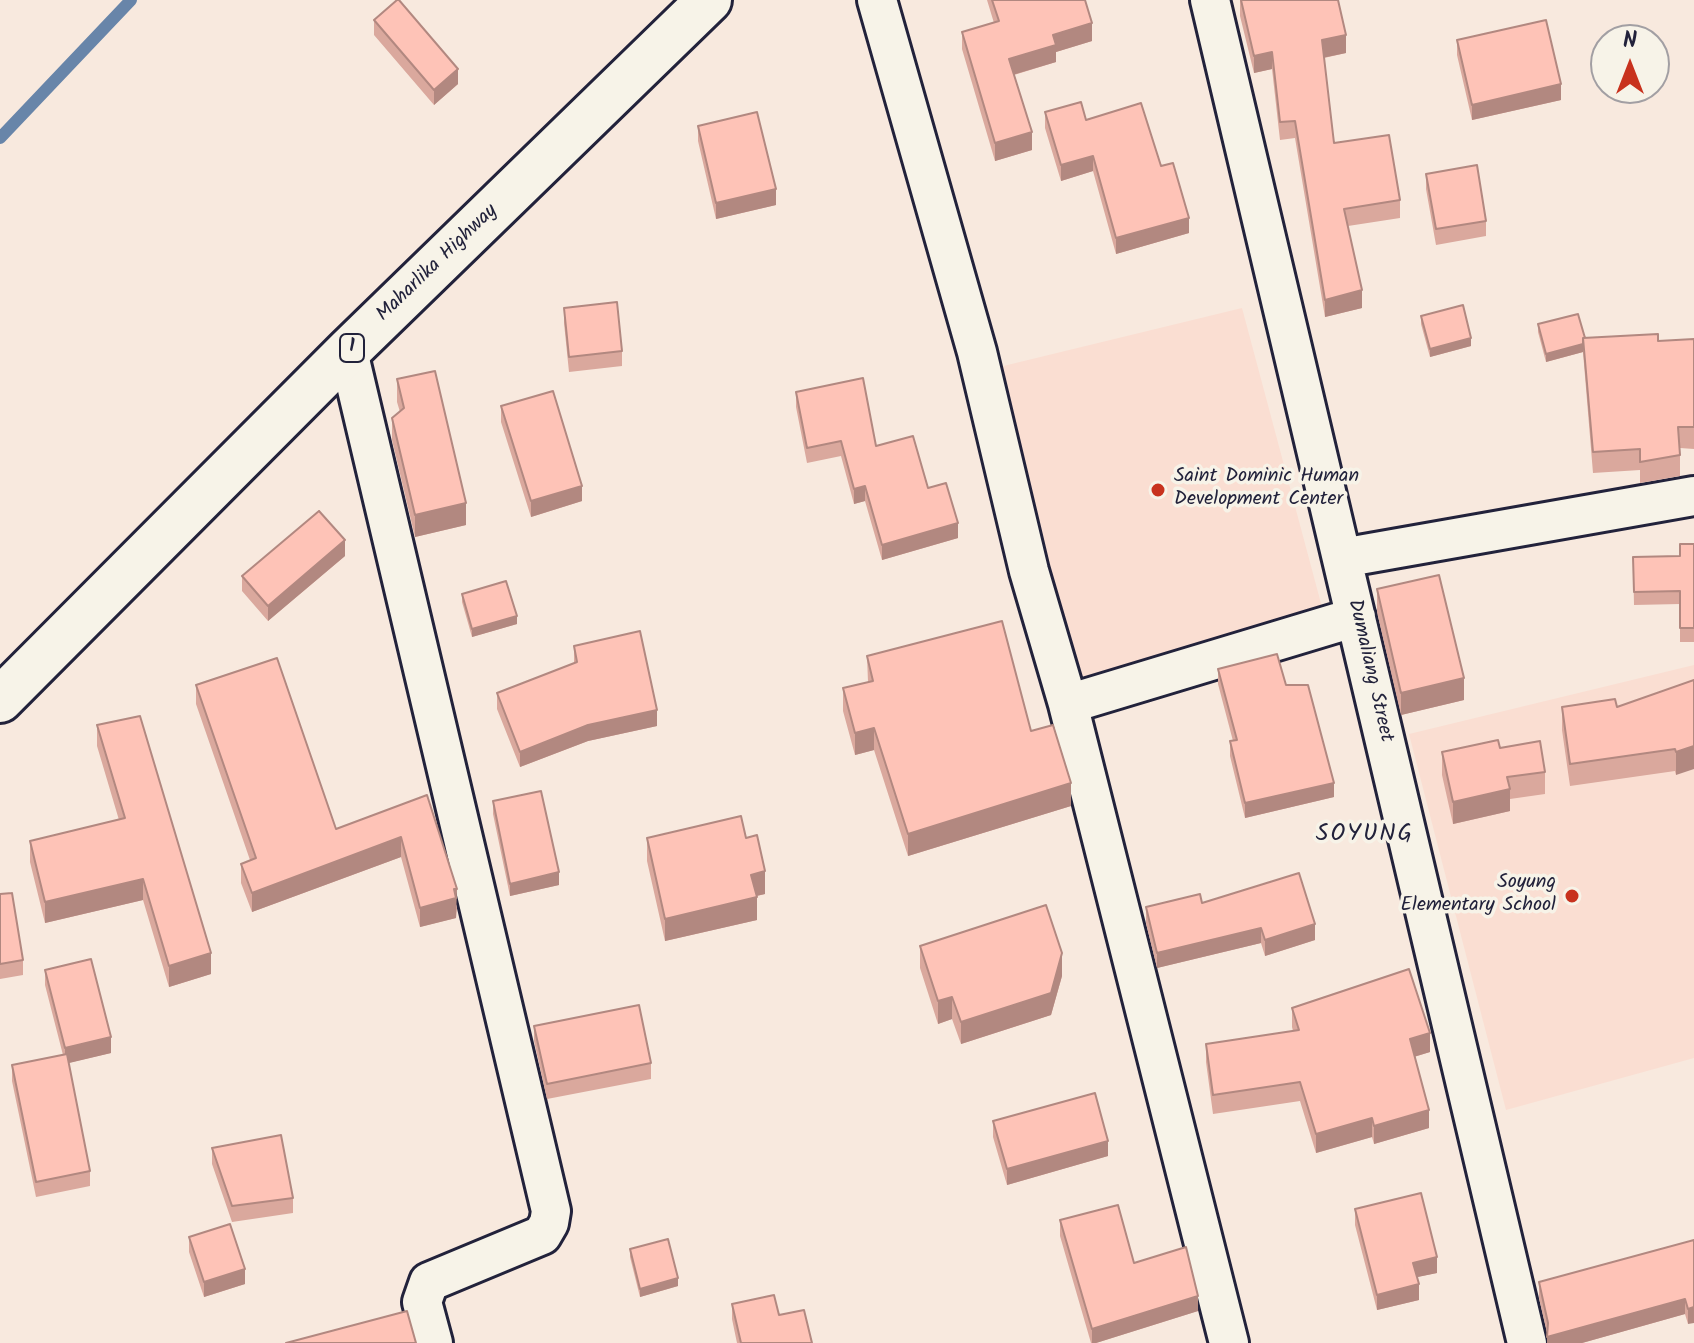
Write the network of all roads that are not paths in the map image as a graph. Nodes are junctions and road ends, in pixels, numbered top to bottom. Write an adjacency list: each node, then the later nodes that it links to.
1 (709, 0): 4 (highway, Maharlika Highway / 1)
2 (877, 0): 9 (street)
3 (1210, 0): 6 (street, Dumaliang Street)
4 (348, 351): 8 (highway, Maharlika Highway / 1); 10 (street)
5 (1694, 496): 6 (street)
6 (1342, 558): 7 (street, Dumaliang Street)
7 (1356, 617): 9 (street); 12 (street, Dumaliang Street)
8 (0, 700)
9 (1068, 704): 11 (street)
10 (433, 1343)
11 (1229, 1343)
12 (1527, 1343)

